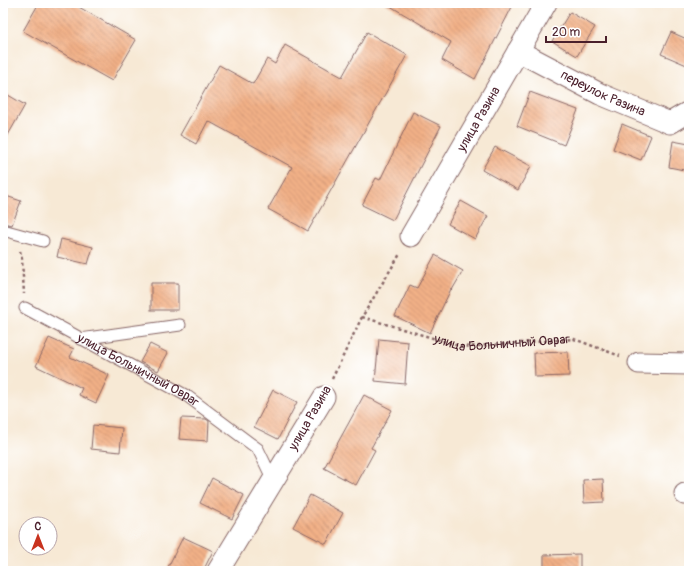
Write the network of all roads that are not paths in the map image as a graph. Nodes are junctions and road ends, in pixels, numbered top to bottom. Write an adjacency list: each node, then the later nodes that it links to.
1 (546, 3): 2 (street, улица Разина)
2 (518, 51): 3 (street, переулок Разина); 5 (street, улица Разина)
3 (688, 113)
4 (3, 230): 6 (lane)
5 (410, 236)
6 (43, 241)
7 (25, 308): 9 (lane, улица Больничный Овраг)
8 (180, 325): 9 (lane)
9 (80, 339): 13 (lane, улица Больничный Овраг)
10 (639, 363): 11 (street)
11 (689, 364)
12 (324, 397): 13 (street, улица Разина)
13 (273, 480): 14 (street, улица Разина)
14 (218, 571)

